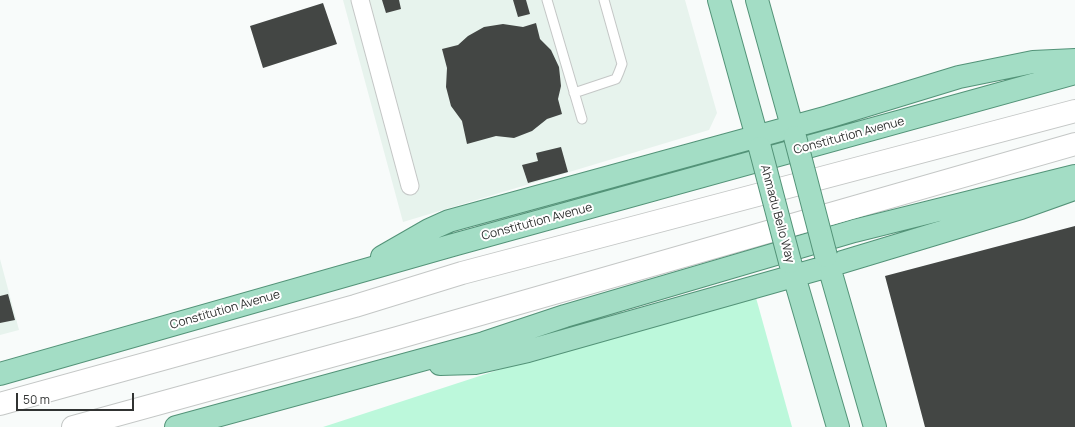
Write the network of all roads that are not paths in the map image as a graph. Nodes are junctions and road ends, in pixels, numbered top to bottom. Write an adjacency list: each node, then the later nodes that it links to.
1 (360, 0): 15 (street)
2 (547, 0): 8 (lane)
3 (604, 0): 8 (lane)
4 (719, 0): 12 (main road, Ahmadu Bello Way)
5 (757, 0): 11 (main road)
6 (1075, 60): 11 (main road)
7 (1075, 73): 19 (main road, Constitution Avenue)
8 (574, 92): 10 (lane)
9 (1075, 111): 22 (main road)
10 (582, 119)
11 (793, 132): 12 (main road); 17 (main road, bridge)
12 (758, 142): 18 (main road, Ahmadu Bello Way, bridge); 19 (main road)
13 (1075, 144): 23 (main road)
14 (1075, 176): 20 (main road)
15 (410, 186)
16 (1075, 188): 17 (main road)
17 (827, 261): 18 (main road); 26 (main road)
18 (792, 269): 20 (main road); 25 (main road, Ahmadu Bello Way)
19 (350, 274): 21 (main road, Constitution Avenue)
20 (487, 352): 24 (main road)
21 (0, 374)
22 (0, 404)
23 (73, 427)
24 (176, 427)
25 (838, 427)
26 (875, 427)

